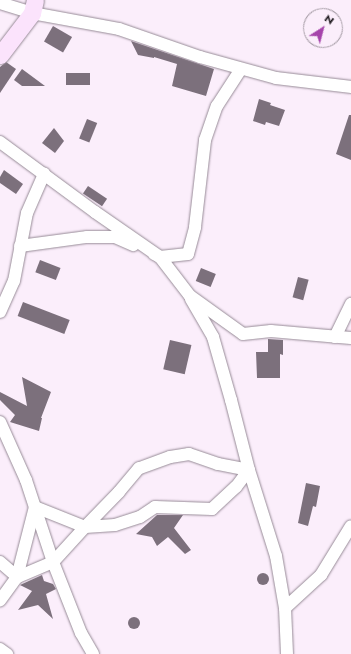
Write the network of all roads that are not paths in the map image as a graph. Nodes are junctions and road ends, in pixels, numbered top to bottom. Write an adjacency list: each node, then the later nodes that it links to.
1 (0, 3): 2 (street)
2 (34, 6): 3 (main road); 4 (street)
3 (0, 55)
4 (241, 69): 5 (street); 9 (street)
5 (351, 87)
6 (0, 142): 7 (street)
7 (44, 174): 8 (street); 9 (street)
8 (20, 246): 9 (street); 12 (street)
9 (160, 257): 10 (street)
10 (190, 296): 13 (street); 16 (street)
11 (351, 304): 13 (street)
12 (0, 312)
13 (335, 337): 14 (street)
14 (351, 338)
15 (0, 422): 17 (street)
16 (249, 470): 19 (street); 19 (street); 24 (street)
17 (35, 507): 19 (street); 21 (street); 22 (street)
18 (351, 526): 24 (street)
19 (85, 527): 21 (street)
20 (0, 562): 22 (street)
21 (53, 562): 22 (street); 27 (street)
22 (17, 577): 23 (street)
23 (0, 600)
24 (285, 608): 28 (street)
25 (0, 648): 26 (street)
26 (7, 654)
27 (93, 654)
28 (287, 654)

